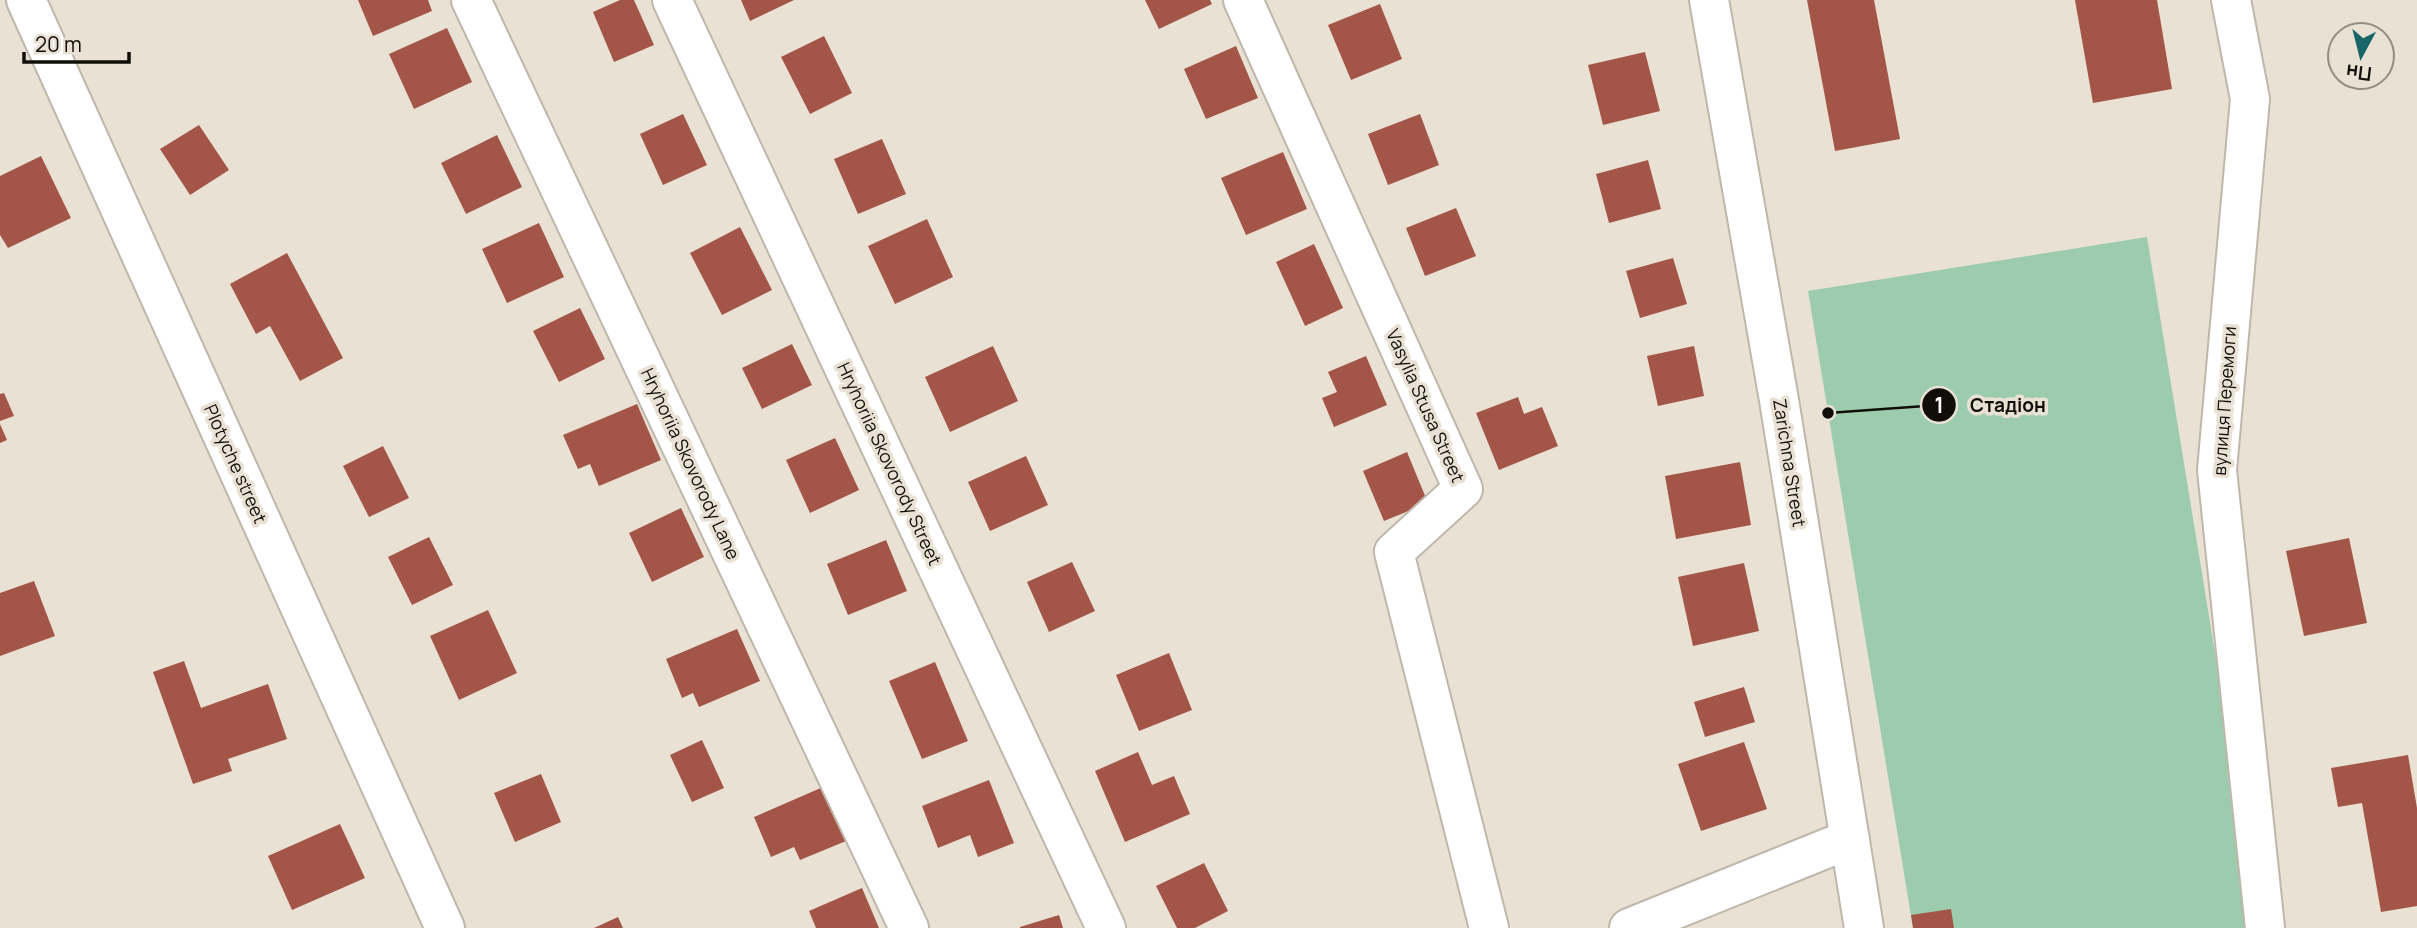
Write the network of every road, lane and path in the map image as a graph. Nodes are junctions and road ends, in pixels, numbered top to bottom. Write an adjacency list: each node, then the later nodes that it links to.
1 (26, 0): 8 (street, Plotyche street)
2 (471, 0): 9 (street, Hryhoriia Skovorody Lane)
3 (672, 0): 10 (street, Hryhoriia Skovorody Street)
4 (1243, 0): 11 (street, Vasylia Stusa Street)
5 (1709, 0): 7 (street, Zarichna Street)
6 (2231, 0): 14 (street, вулиця Перемоги)
7 (1850, 839): 12 (street); 13 (street, Zarichna Street)
8 (444, 928)
9 (909, 928)
10 (1106, 928)
11 (1489, 928)
12 (1629, 928)
13 (1864, 928)
14 (2265, 928)

